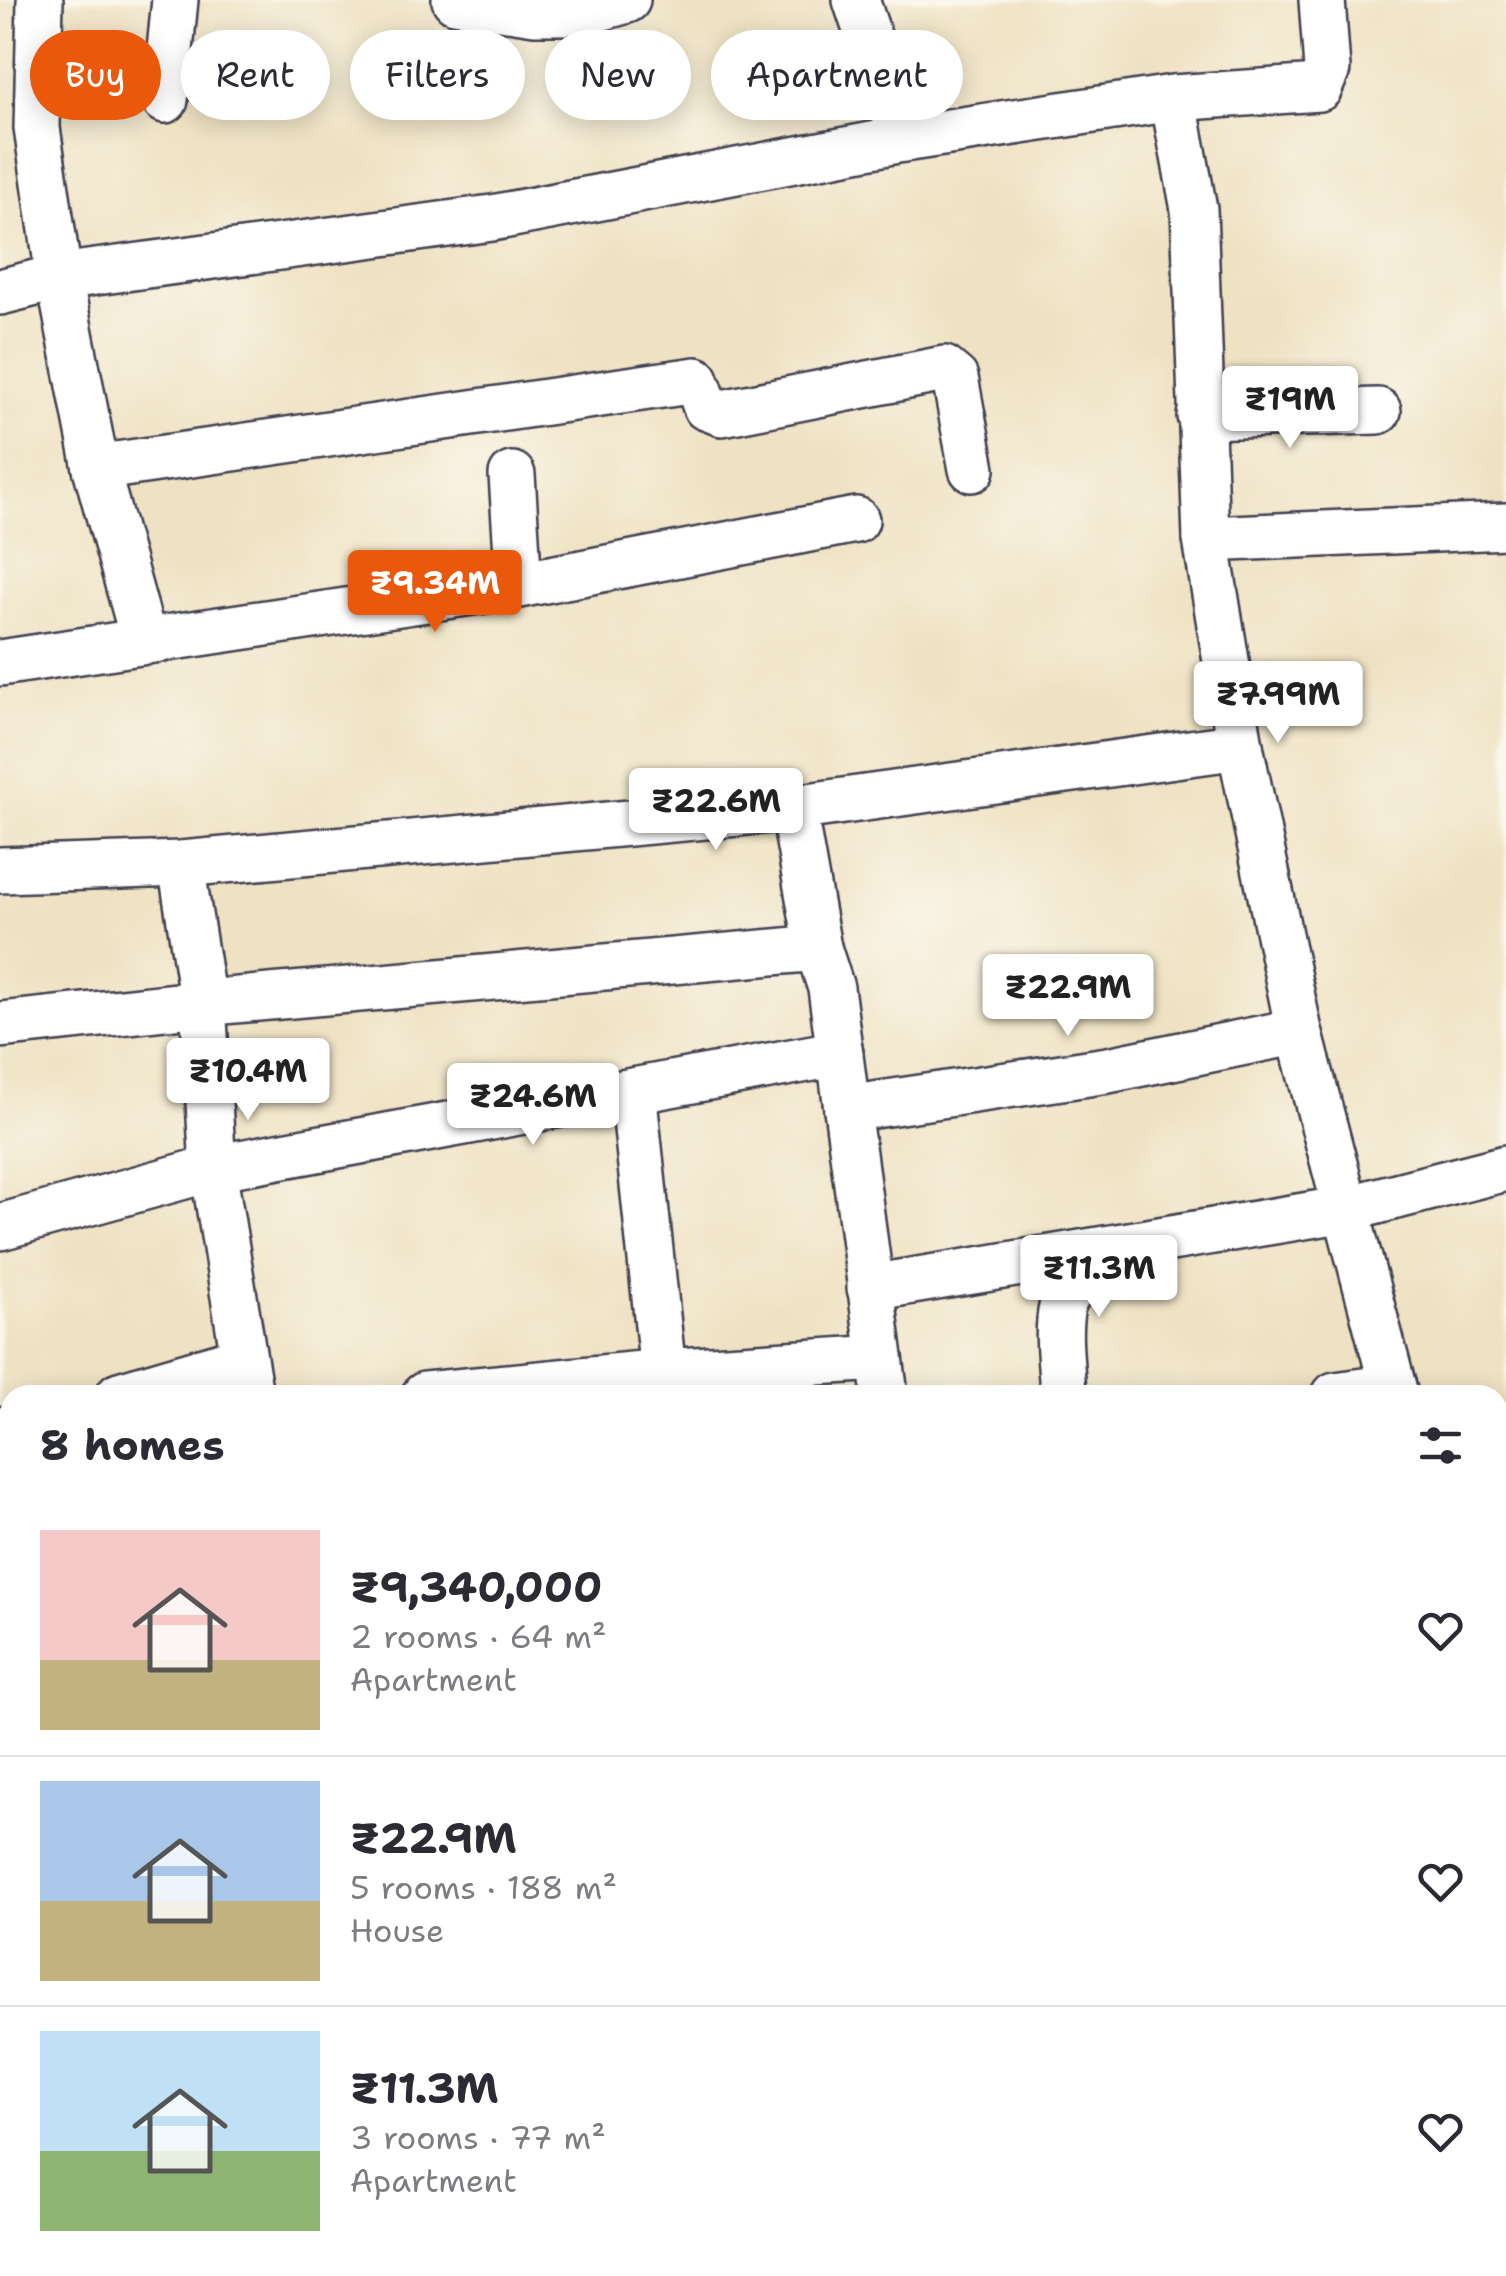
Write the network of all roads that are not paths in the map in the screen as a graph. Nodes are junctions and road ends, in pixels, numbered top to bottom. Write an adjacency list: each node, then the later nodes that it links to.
1 (40, 0): 9 (street)
2 (175, 0): 8 (street)
3 (454, 0): 4 (street)
4 (628, 0)
5 (856, 0): 10 (street)
6 (1322, 0): 7 (street)
7 (1173, 98): 10 (street); 14 (street)
8 (165, 100)
9 (19, 128): 11 (street)
10 (903, 139): 11 (street)
11 (59, 277): 12 (street); 15 (street)
12 (0, 292)
13 (1378, 411): 14 (street)
14 (1200, 416): 20 (street)
15 (96, 468): 16 (street); 22 (street)
16 (972, 469)
17 (512, 475): 21 (street)
18 (856, 520): 21 (street)
19 (1506, 526): 20 (street)
20 (1206, 539): 24 (street)
21 (519, 584): 22 (street)
22 (144, 641): 23 (street)
23 (0, 662)
24 (1240, 746): 25 (street); 31 (street)
25 (794, 808): 26 (street); 28 (street)
26 (181, 864): 27 (street); 29 (street)
27 (0, 870)
28 (818, 948): 29 (street); 32 (street)
29 (202, 1004): 30 (street); 35 (street)
30 (0, 1025)
31 (1299, 1031): 34 (street); 37 (street)
32 (840, 1053): 33 (street); 34 (street)
33 (633, 1091): 35 (street); 41 (street)
34 (847, 1109): 40 (street)
35 (214, 1168): 38 (street); 43 (street)
36 (1506, 1168): 37 (street)
37 (1346, 1210): 39 (street); 47 (street)
38 (0, 1227)
39 (1091, 1252): 40 (street); 46 (street)
40 (870, 1288): 42 (street)
41 (663, 1372): 42 (street); 45 (street)
42 (882, 1376)
43 (246, 1377): 44 (street)
44 (190, 1385)
45 (529, 1385)
46 (1063, 1385)
47 (1392, 1385)

